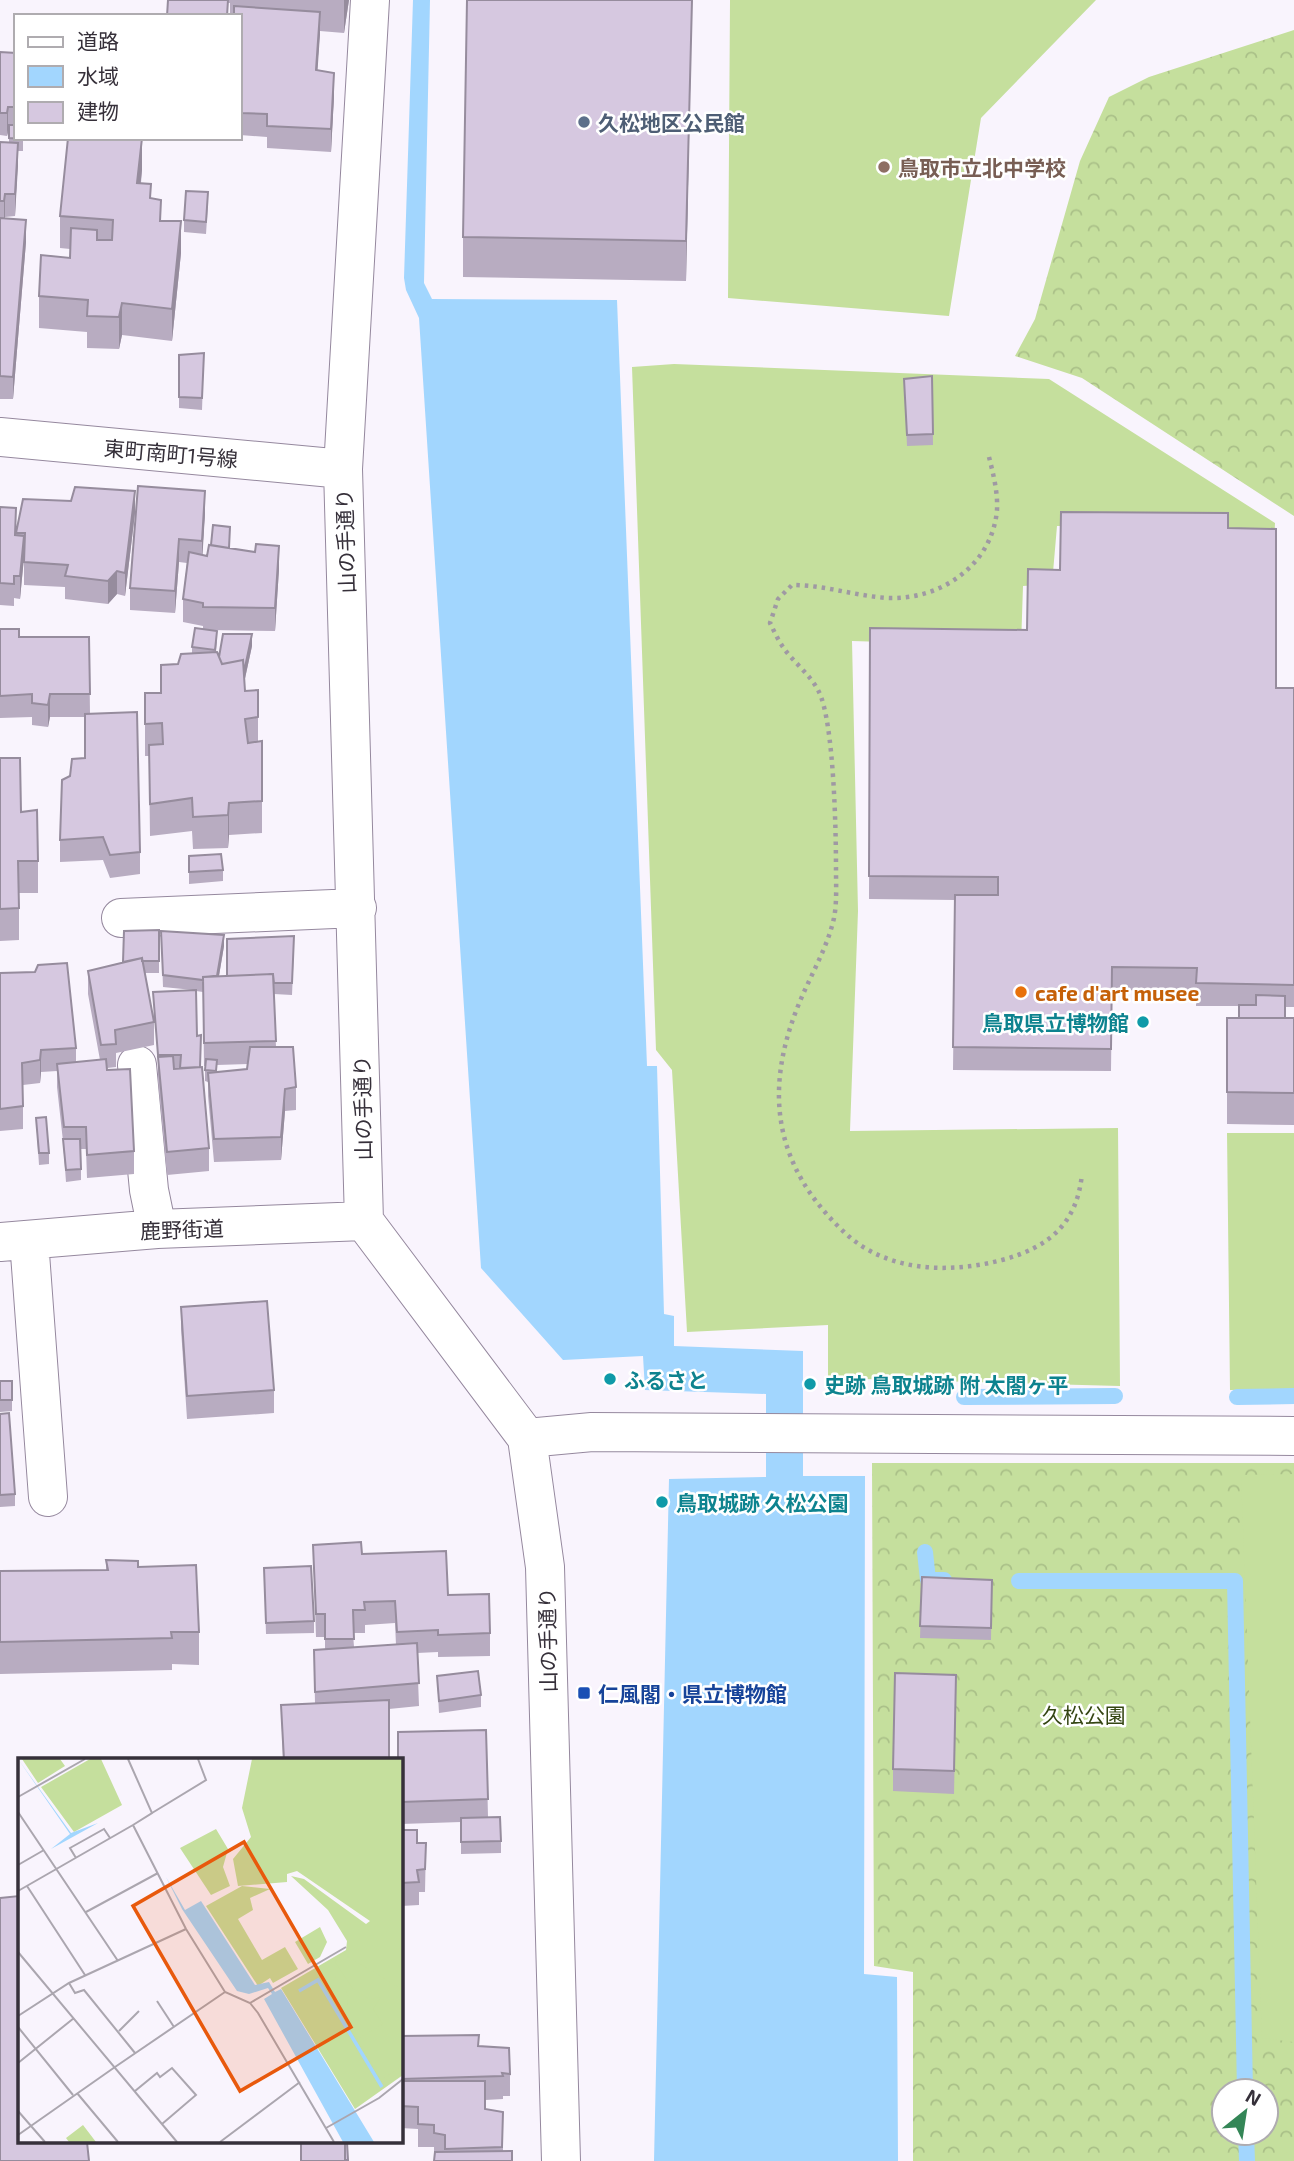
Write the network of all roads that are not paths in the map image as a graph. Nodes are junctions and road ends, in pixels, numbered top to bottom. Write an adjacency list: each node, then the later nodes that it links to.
1 (370, 0): 3 (street, 山の手通り)
2 (0, 437): 3 (street, 東町南町1号線)
3 (343, 469): 4 (street, 山の手通り)
4 (357, 908): 5 (street); 7 (street, 山の手通り)
5 (121, 918)
6 (137, 1065): 8 (street)
7 (364, 1221): 8 (street, 鹿野街道); 11 (street, 山の手通り)
8 (157, 1229): 9 (street, 鹿野街道)
9 (15, 1241): 12 (street)
10 (1294, 1436): 11 (street)
11 (527, 1438): 13 (street, 山の手通り)
12 (48, 1497)
13 (561, 2161)

